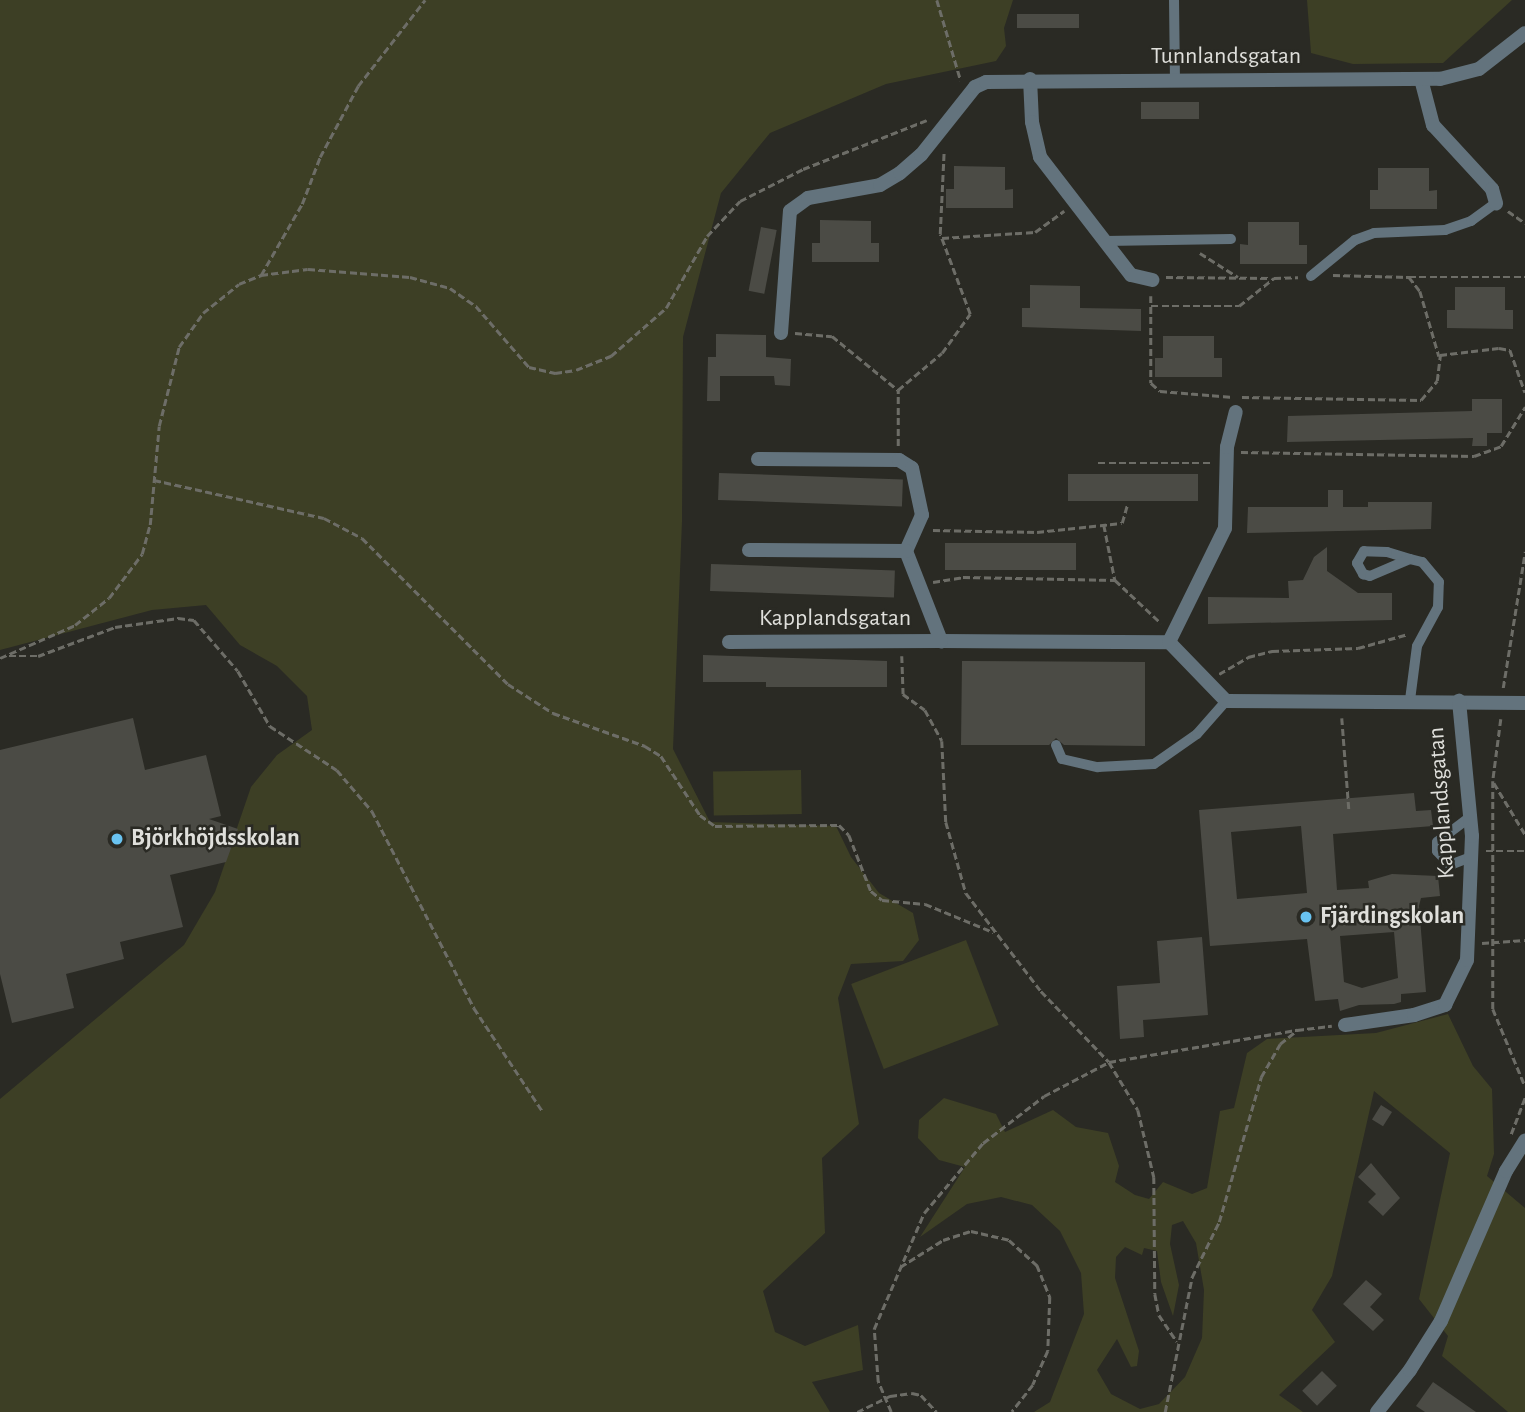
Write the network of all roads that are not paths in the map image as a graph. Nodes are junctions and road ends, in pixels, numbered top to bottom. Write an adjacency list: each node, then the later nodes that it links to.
1 (1174, 0): 5 (lane)
2 (1525, 33): 4 (street, Tunnlandsgatan)
3 (1030, 79): 5 (street, Tunnlandsgatan); 8 (street); 11 (street, Tunnlandsgatan)
4 (1421, 79): 5 (street, Tunnlandsgatan); 6 (street)
5 (1175, 80)
6 (1496, 203): 9 (lane)
7 (1231, 239): 8 (lane)
8 (1105, 242): 10 (street)
9 (1311, 276)
10 (1152, 280)
11 (781, 333)
12 (1236, 405): 17 (street)
13 (758, 459): 15 (street)
14 (749, 550): 15 (street)
15 (906, 551): 18 (street, Kapplandsgatan)
16 (1410, 559): 16 (lane); 20 (lane)
17 (1171, 638): 18 (street, Kapplandsgatan); 21 (street)
18 (942, 641): 19 (street, Kapplandsgatan)
19 (729, 642)
20 (1410, 700): 21 (street, Kapplandsgatan); 22 (street, Kapplandsgatan)
21 (1226, 701): 24 (lane)
22 (1459, 701): 23 (street, Kapplandsgatan); 25 (street, Kapplandsgatan)
23 (1525, 703)
24 (1056, 745)
25 (1470, 817): 26 (street, Kapplandsgatan); 26 (lane)
26 (1471, 854): 27 (street, Kapplandsgatan)
27 (1345, 1025)
28 (1525, 1141): 29 (street)
29 (1377, 1412)

